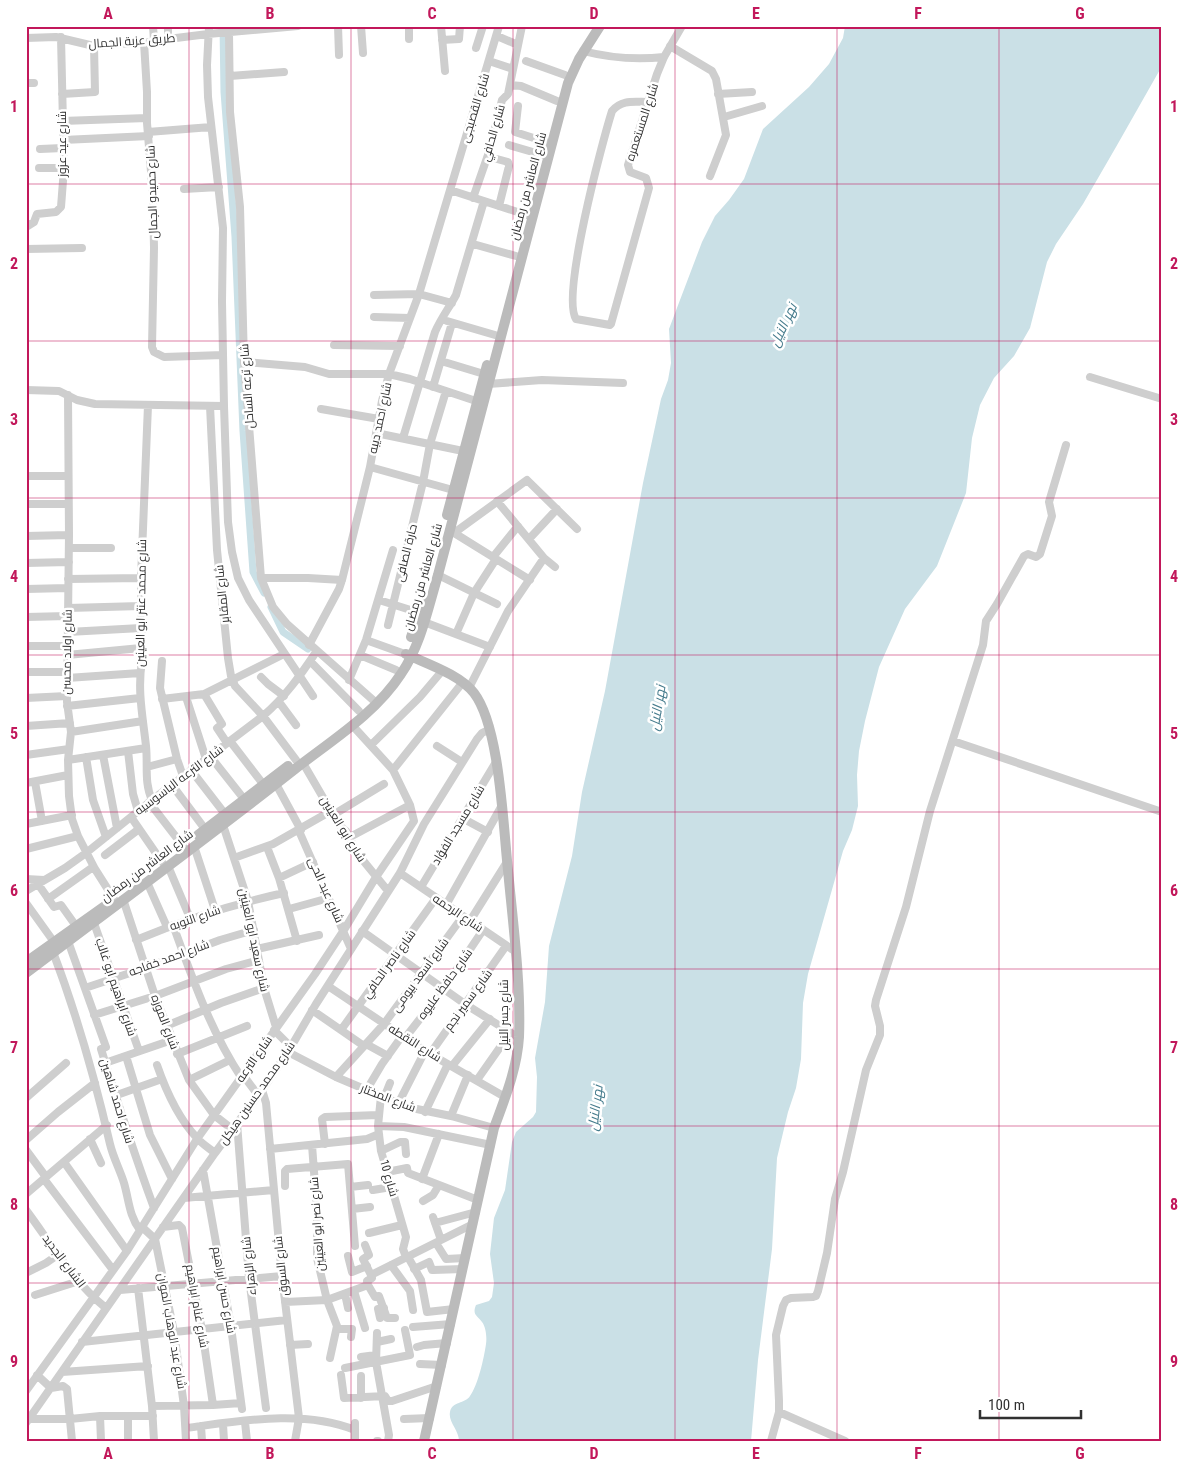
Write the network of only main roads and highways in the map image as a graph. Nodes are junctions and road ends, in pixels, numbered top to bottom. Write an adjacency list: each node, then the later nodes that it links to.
1 (592, 26): 3 (main road, شارع العاشر من رمضان)
2 (600, 26): 3 (main road, شارع العاشر من رمضان)
3 (422, 618): 4 (main road, شارع العاشر من رمضان)
4 (408, 655): 5 (main road, شارع العاشر من رمضان); 5 (main road, شارع العاشر من رمضان); 12 (main road, شارع جسر النيل)
5 (299, 761): 6 (main road, شارع العاشر من رمضان); 6 (main road, شارع العاشر من رمضان)
6 (224, 820): 7 (main road, شارع العاشر من رمضان); 7 (main road, شارع العاشر من رمضان)
7 (165, 864): 8 (main road, شارع العاشر من رمضان); 8 (main road, شارع العاشر من رمضان)
8 (119, 899): 9 (main road, شارع العاشر من رمضان); 9 (main road, شارع العاشر من رمضان)
9 (54, 947): 10 (main road, شارع العاشر من رمضان); 11 (main road, شارع العاشر من رمضان)
10 (28, 958)
11 (26, 973)
12 (424, 1441)

